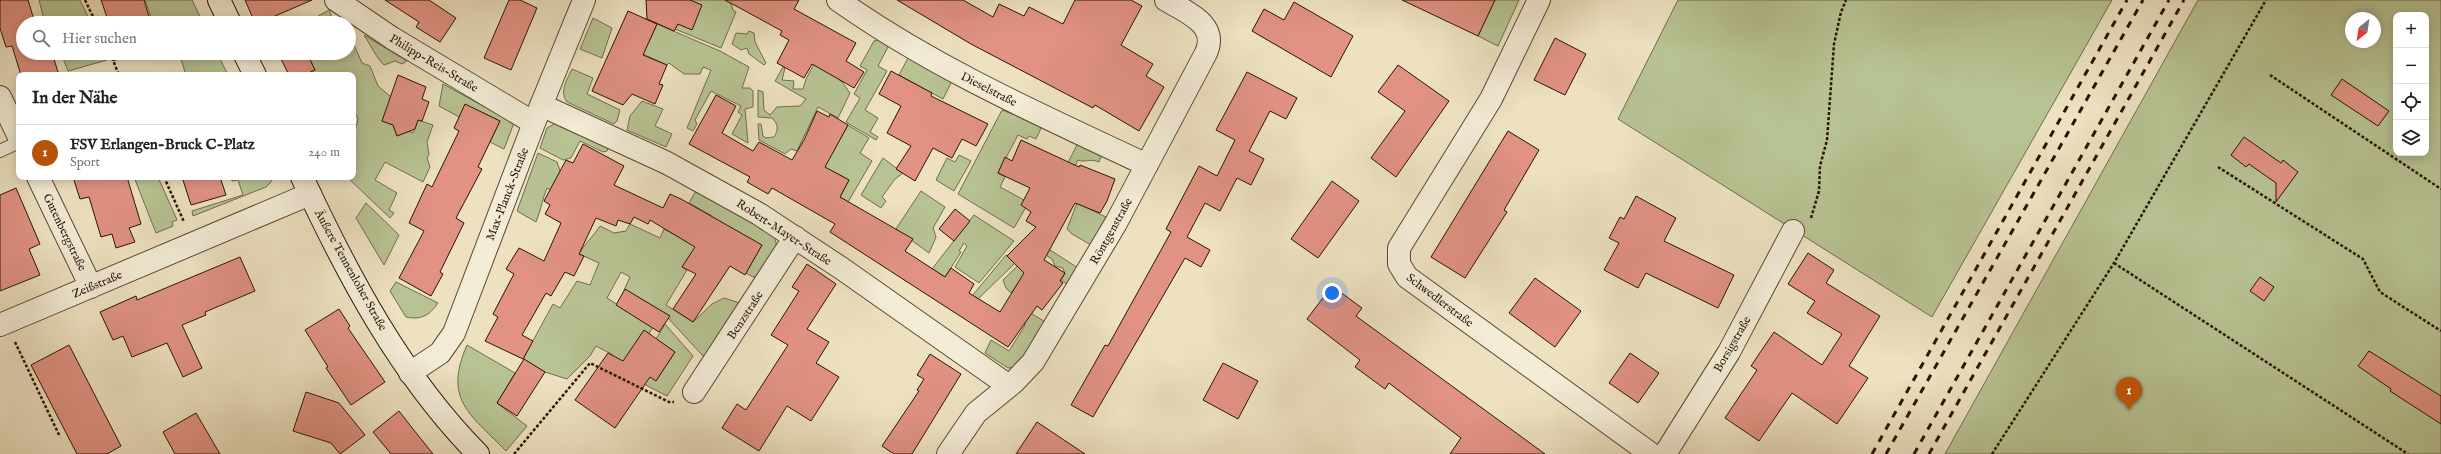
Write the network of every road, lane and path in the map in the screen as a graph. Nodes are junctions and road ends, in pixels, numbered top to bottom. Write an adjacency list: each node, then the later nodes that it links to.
1 (85, 0): 10 (path)
2 (219, 0): 11 (street)
3 (336, 0): 18 (street, Philipp-Reis-Straße)
4 (584, 0): 18 (street, Max-Planck-Straße)
5 (838, 0): 22 (street, Dieselstraße)
6 (1166, 0): 22 (street, Röntgenstraße)
7 (1539, 0): 42 (street, Schwedlerstraße)
8 (1846, 0): 28 (path)
9 (2266, 0): 31 (path)
10 (93, 16)
11 (227, 16)
12 (113, 60): 14 (path)
13 (248, 60): 15 (street)
14 (118, 72)
15 (254, 72)
16 (2270, 75): 27 (path)
17 (0, 97): 19 (street)
18 (538, 114): 29 (street, Robert-Mayer-Straße); 35 (street, Max-Planck-Straße)
19 (16, 130)
20 (16, 143): 21 (lane)
21 (0, 151)
22 (1147, 165): 36 (street, Röntgenstraße)
23 (2218, 167): 34 (path)
24 (39, 180): 32 (street, Gutenbergstraße)
25 (165, 180): 30 (path)
26 (306, 185): 30 (street, Zeißstraße); 35 (street, Äußere Tennenloher Straße)
27 (2441, 189)
28 (1792, 233): 43 (street, Borsigstraße)
29 (795, 237): 36 (street, Robert-Mayer-Straße); 37 (street, Benzstraße)
30 (193, 243): 32 (street, Zeißstraße)
31 (2114, 262): 44 (path); 45 (path)
32 (91, 287): 33 (street, Zeißstraße)
33 (3, 324): 38 (path)
34 (2441, 331)
35 (410, 373): 39 (street, Äußere Tennenloher Straße)
36 (1009, 386): 41 (street, Röntgenstraße)
37 (694, 392): 40 (path)
38 (60, 437)
39 (478, 454)
40 (514, 454)
41 (948, 454)
42 (1651, 454)
43 (1665, 454)
44 (1992, 454)
45 (2408, 454)

